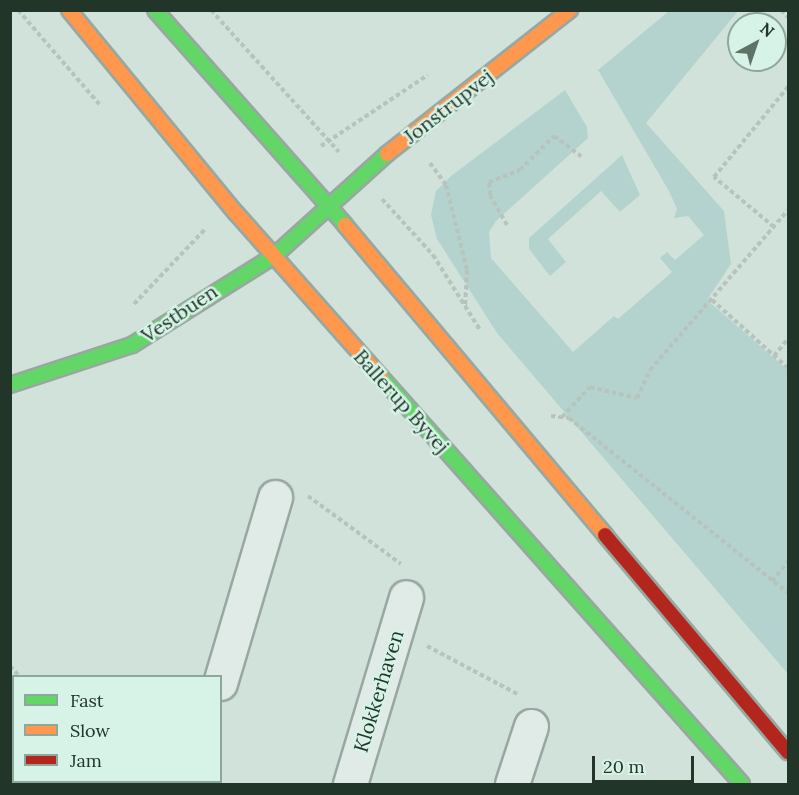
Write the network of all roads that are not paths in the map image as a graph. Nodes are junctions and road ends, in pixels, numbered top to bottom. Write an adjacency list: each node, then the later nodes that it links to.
1 (69, 10): 5 (main road, Ballerup Byvej)
2 (155, 10): 4 (main road)
3 (570, 10): 4 (main road, Jonstrupvej)
4 (330, 206): 5 (main road, Vestbuen); 11 (main road)
5 (274, 256): 6 (main road, Vestbuen); 14 (main road, Ballerup Byvej)
6 (10, 385)
7 (275, 497): 9 (street)
8 (406, 597): 12 (street, Klokkerhaven)
9 (222, 676)
10 (531, 726): 13 (street)
11 (789, 752)
12 (350, 784)
13 (512, 784)
14 (742, 784)

